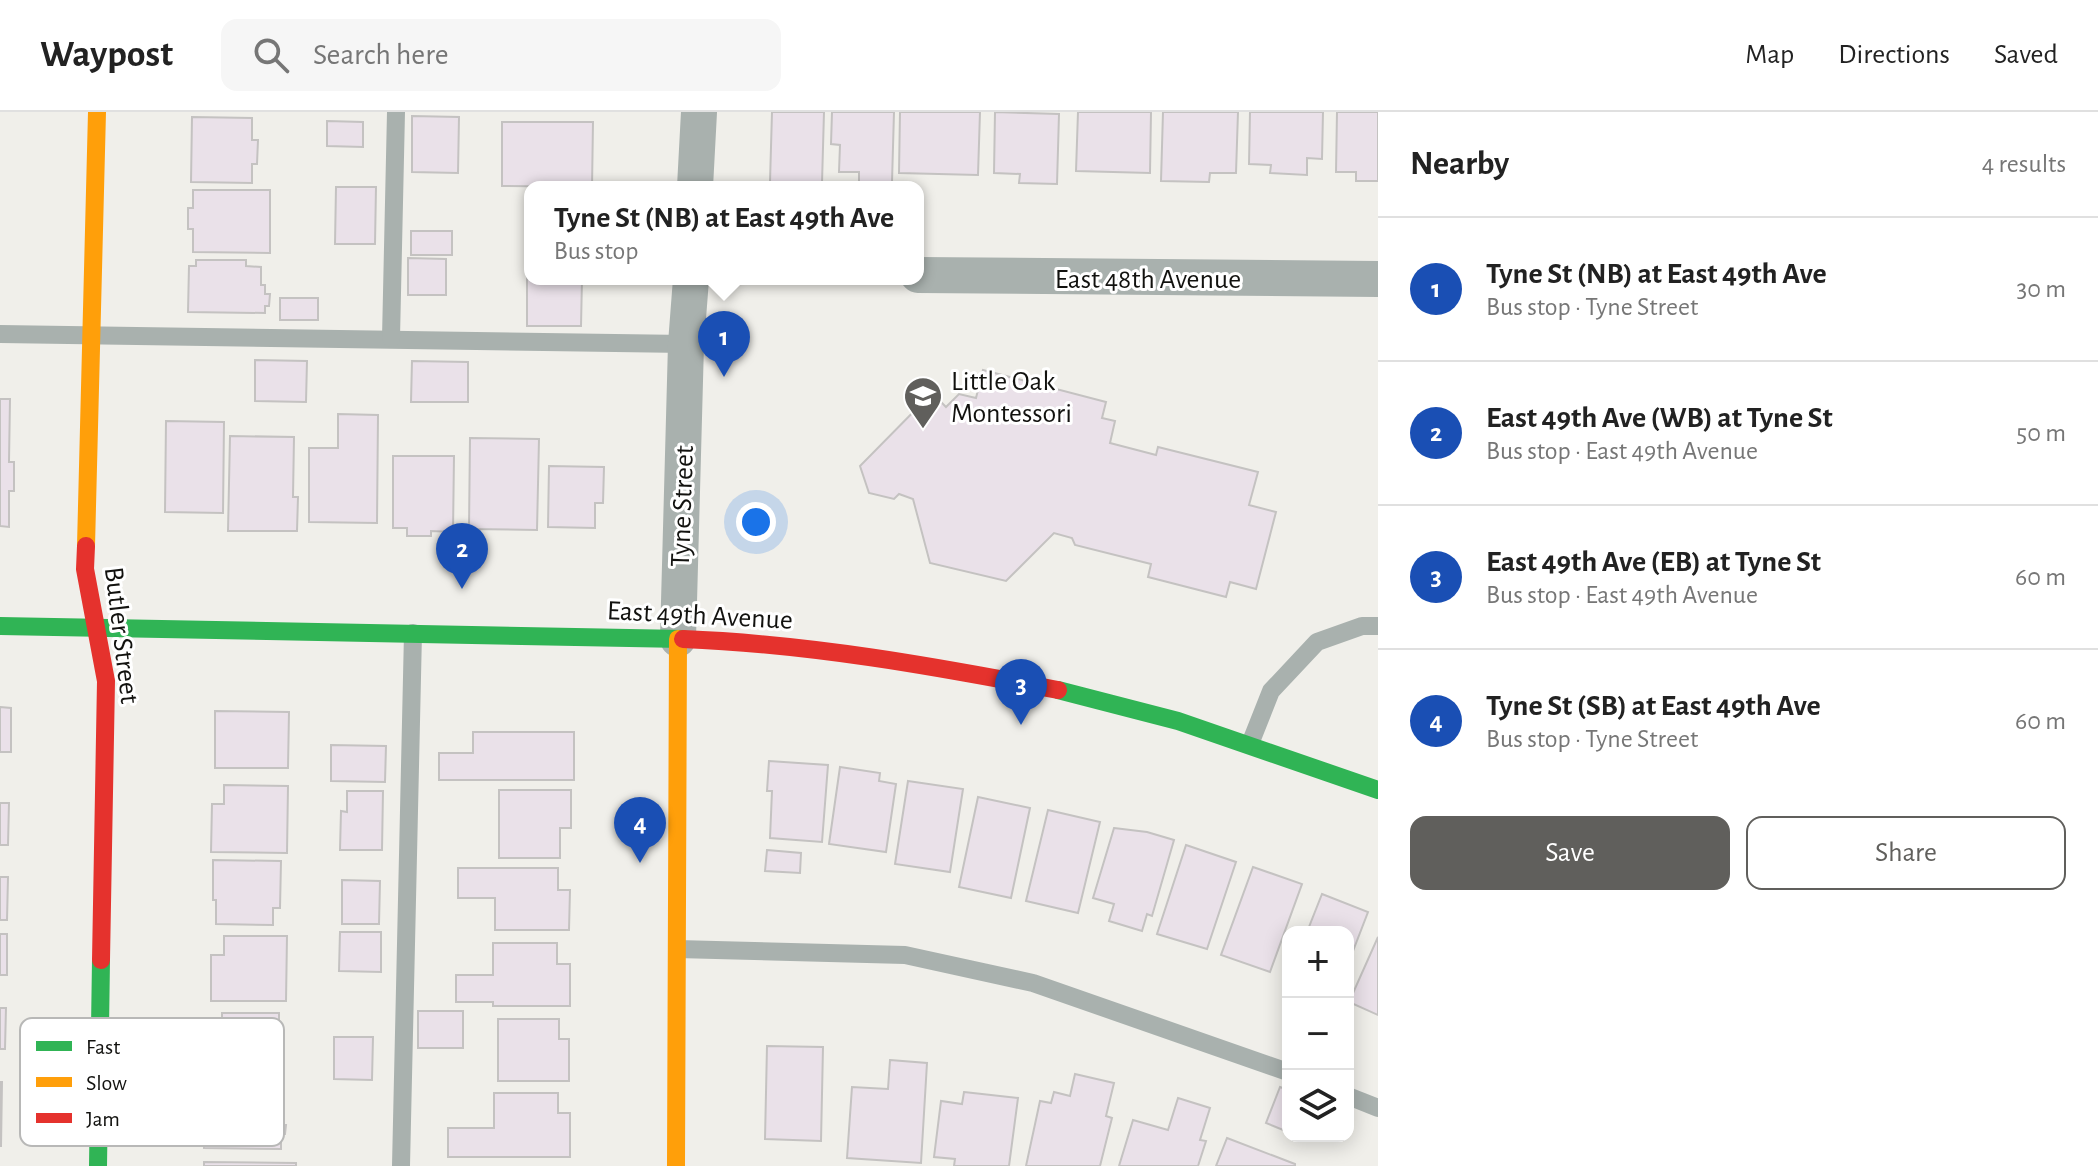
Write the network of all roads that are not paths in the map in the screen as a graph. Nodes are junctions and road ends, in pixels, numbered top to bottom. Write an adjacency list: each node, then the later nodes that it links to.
1 (97, 112): 9 (street, Butler Street)
2 (396, 112): 10 (lane)
3 (699, 112): 4 (street)
4 (695, 181)
5 (924, 275): 6 (street, East 48th Avenue)
6 (1378, 279)
7 (691, 285): 11 (street, Tyne Street)
8 (0, 334): 9 (lane)
9 (91, 336): 10 (lane); 14 (street, Butler Street)
10 (391, 338): 11 (lane)
11 (686, 344): 16 (street, Tyne Street)
12 (0, 626): 14 (street, East 49th Avenue)
13 (1378, 626): 17 (lane)
14 (96, 628): 15 (street, East 49th Avenue); 20 (street, Butler Street)
15 (413, 633): 16 (street, East 49th Avenue); 26 (lane)
16 (678, 639): 17 (street, East 49th Avenue); 19 (street, Tyne Street)
17 (1250, 744): 18 (street, East 49th Avenue)
18 (1378, 790)
19 (677, 949): 21 (lane); 27 (street, Tyne Street)
20 (100, 1018)
21 (1282, 1070)
22 (1354, 1098): 23 (lane)
23 (1378, 1108)
24 (98, 1146): 25 (street, Butler Street)
25 (98, 1166)
26 (401, 1166)
27 (676, 1166)

